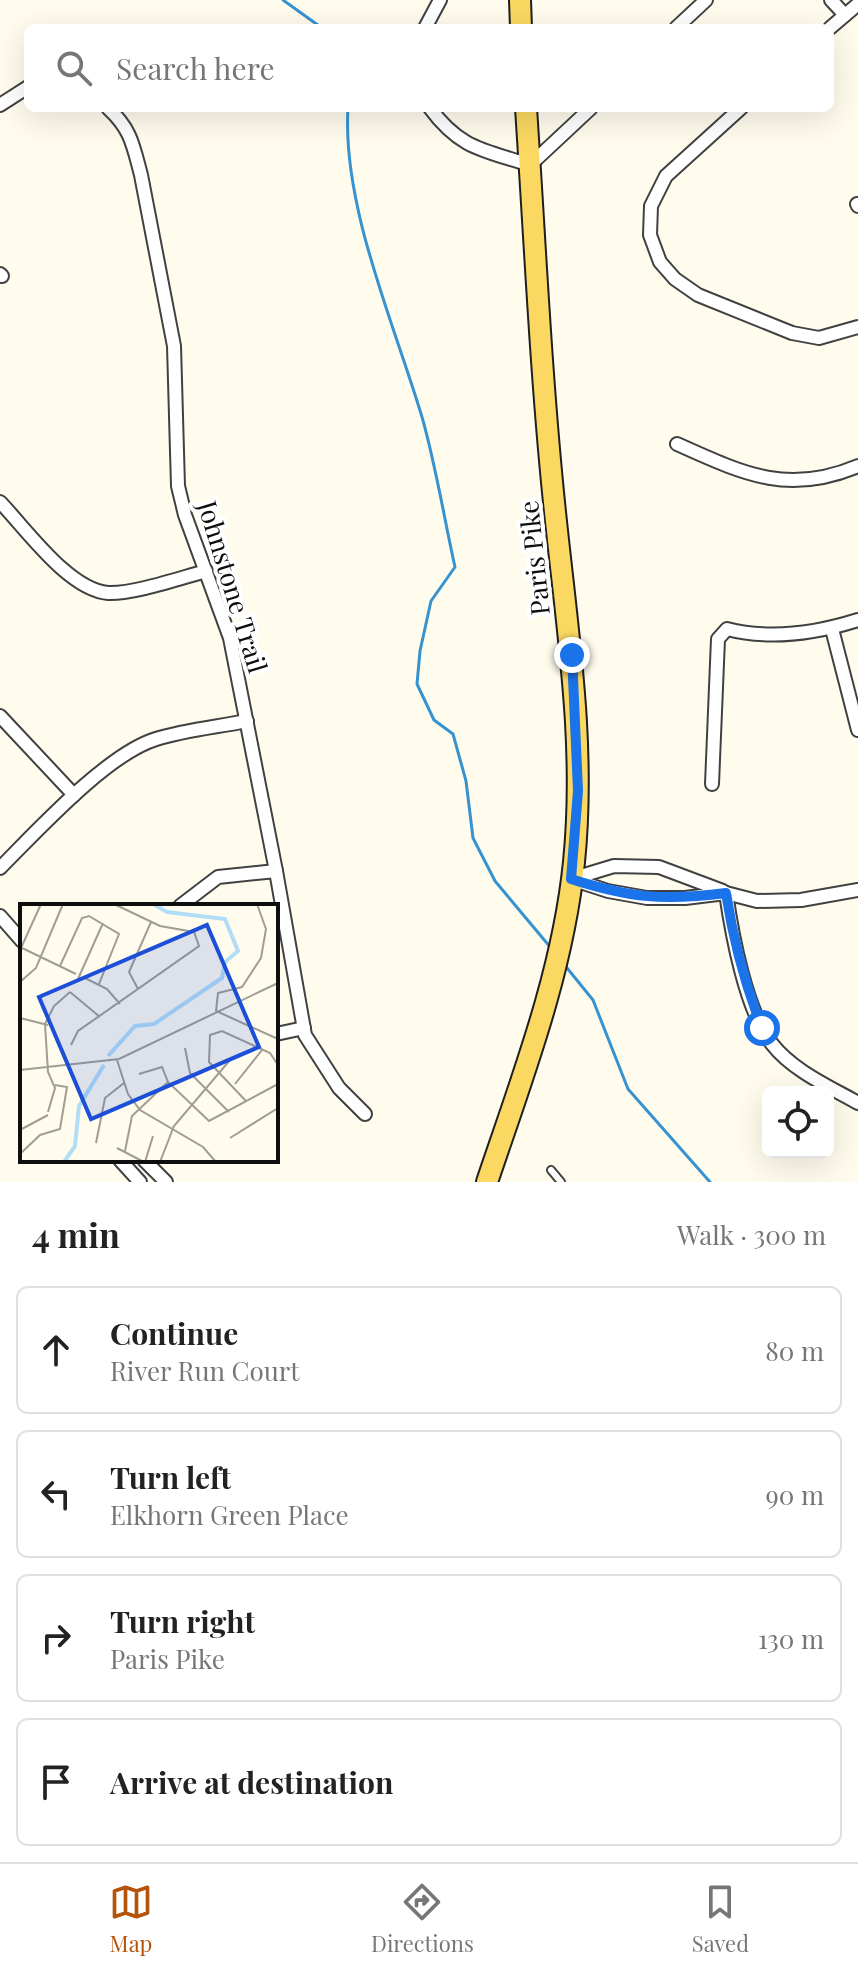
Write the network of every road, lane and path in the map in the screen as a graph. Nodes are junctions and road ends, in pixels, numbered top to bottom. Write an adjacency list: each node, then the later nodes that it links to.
1 (440, 0): 7 (street)
2 (520, 0): 8 (main road)
3 (706, 0): 9 (street)
4 (831, 0): 6 (street)
5 (858, 4): 6 (street)
6 (845, 15): 10 (street)
7 (427, 24)
8 (521, 24)
9 (680, 24)
10 (834, 25)
11 (24, 89): 12 (street)
12 (0, 105)
13 (112, 112): 23 (street, Johnstone Trail)
14 (433, 112): 18 (street)
15 (526, 112): 18 (main road, Paris Pike)
16 (587, 112): 18 (street)
17 (737, 112): 19 (street)
18 (530, 165): 33 (main road, Paris Pike)
19 (858, 327)
20 (677, 444): 21 (street)
21 (858, 466)
22 (0, 502): 23 (street)
23 (206, 571): 27 (street, Johnstone Trail)
24 (858, 620): 25 (street)
25 (832, 629): 28 (street); 29 (street)
26 (0, 716): 30 (street)
27 (247, 721): 30 (street); 32 (street, Johnstone Trail)
28 (858, 730)
29 (712, 784)
30 (74, 795): 31 (street)
31 (0, 868)
32 (276, 871): 36 (street); 39 (street, Johnstone Trail)
33 (571, 879): 35 (street); 35 (street); 48 (main road, Paris Pike)
34 (858, 890): 35 (street)
35 (726, 893): 41 (street)
36 (183, 904)
37 (0, 916): 38 (street)
38 (20, 939)
39 (304, 1028): 40 (street); 42 (street, Johnstone Trail)
40 (278, 1034)
41 (858, 1103)
42 (365, 1114)
43 (122, 1162): 46 (street)
44 (146, 1162): 47 (street)
45 (551, 1170): 49 (lane)
46 (140, 1182)
47 (166, 1182)
48 (487, 1182)
49 (561, 1182)

